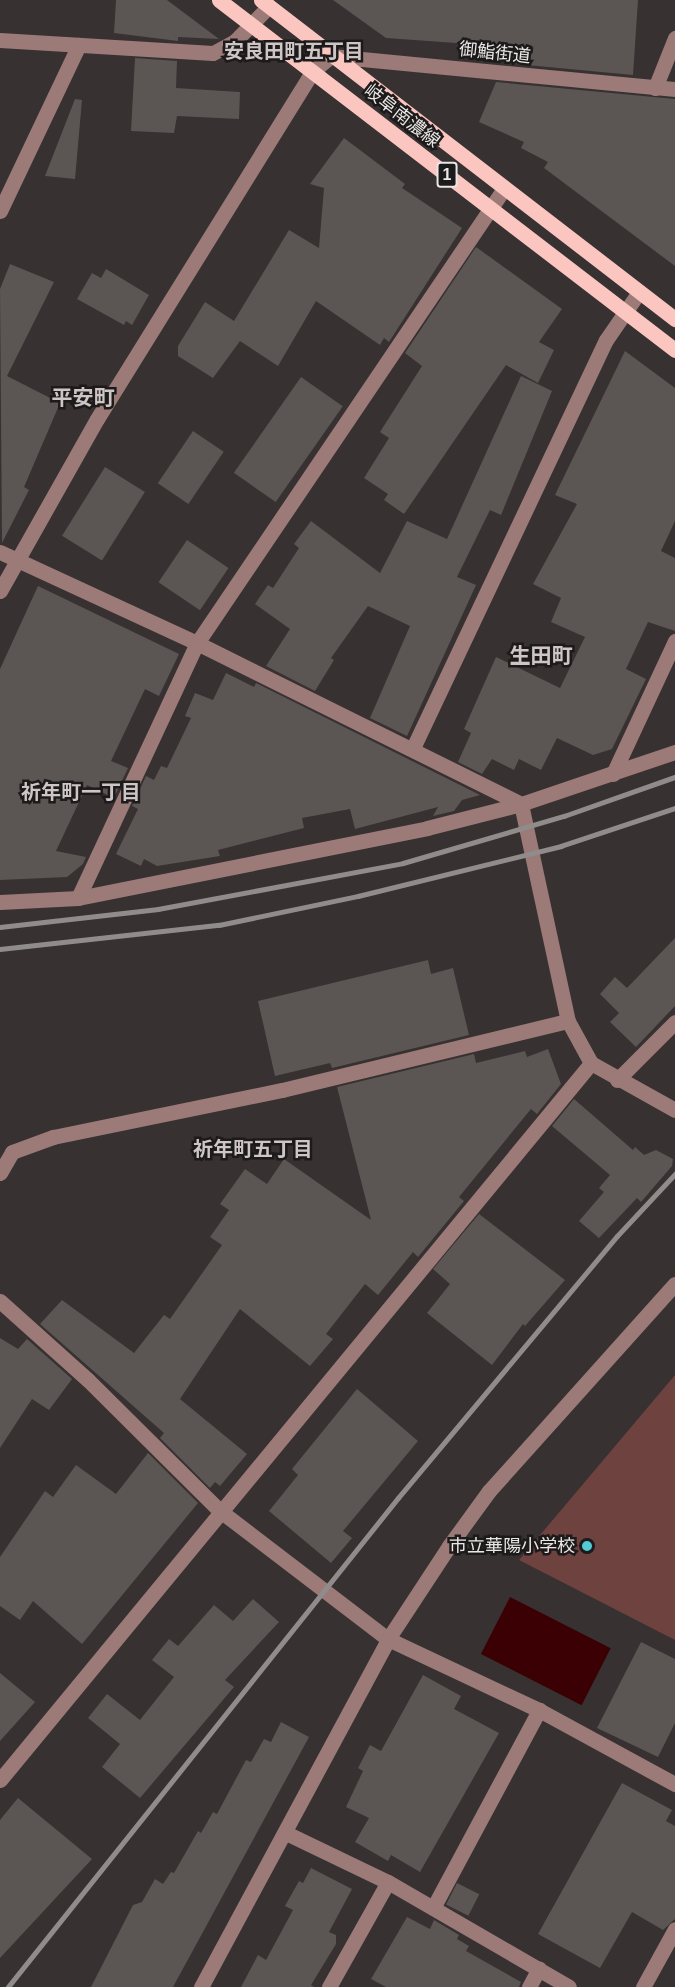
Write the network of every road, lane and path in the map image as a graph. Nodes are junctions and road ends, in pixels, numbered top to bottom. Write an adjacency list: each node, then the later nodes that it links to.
1 (219, 0): 3 (main road, 岐阜南濃線 / 1)
2 (265, 3): 3 (street); 7 (main road, 岐阜南濃線 / 1)
3 (252, 25): 6 (street); 8 (main road, 岐阜南濃線 / 1)
4 (675, 38): 9 (street)
5 (0, 40): 6 (street)
6 (79, 45): 13 (street)
7 (331, 56): 8 (street); 9 (street, 御鮨街道); 11 (main road, 岐阜南濃線 / 1)
8 (313, 71): 12 (main road, 岐阜南濃線 / 1); 19 (street)
9 (655, 88): 10 (street, 御鮨街道)
10 (675, 89)
11 (503, 190): 12 (street); 14 (main road, 岐阜南濃線 / 1)
12 (491, 210): 15 (main road, 岐阜南濃線 / 1); 22 (street)
13 (0, 212)
14 (639, 292): 15 (street); 16 (main road, 岐阜南濃線 / 1)
15 (624, 311): 17 (main road, 岐阜南濃線 / 1); 23 (street)
16 (675, 319)
17 (675, 350)
18 (0, 552): 19 (street)
19 (15, 559): 20 (street); 22 (street)
20 (0, 591)
21 (675, 641): 25 (street)
22 (197, 644): 23 (street); 27 (street)
23 (413, 748): 26 (street)
24 (675, 752): 25 (street)
25 (613, 774): 26 (street)
26 (521, 804): 27 (street); 29 (street)
27 (78, 898): 28 (street)
28 (0, 902)
29 (568, 1021): 31 (street); 34 (street)
30 (675, 1022): 32 (street)
31 (591, 1063): 32 (street); 37 (street)
32 (617, 1080): 33 (street)
33 (675, 1110)
34 (0, 1173)
35 (675, 1284): 38 (street)
36 (0, 1301): 37 (street)
37 (219, 1510): 38 (street); 40 (street)
38 (388, 1639): 39 (street); 42 (street)
39 (539, 1710): 41 (street); 44 (street)
40 (0, 1780)
41 (675, 1784)
42 (286, 1833): 43 (street); 47 (street)
43 (388, 1882): 44 (street); 48 (street)
44 (433, 1908): 46 (street)
45 (675, 1929): 51 (street)
46 (539, 1968): 49 (street); 50 (street)
47 (201, 1987)
48 (329, 1987)
49 (529, 1987)
50 (569, 1987)
51 (643, 1987)

